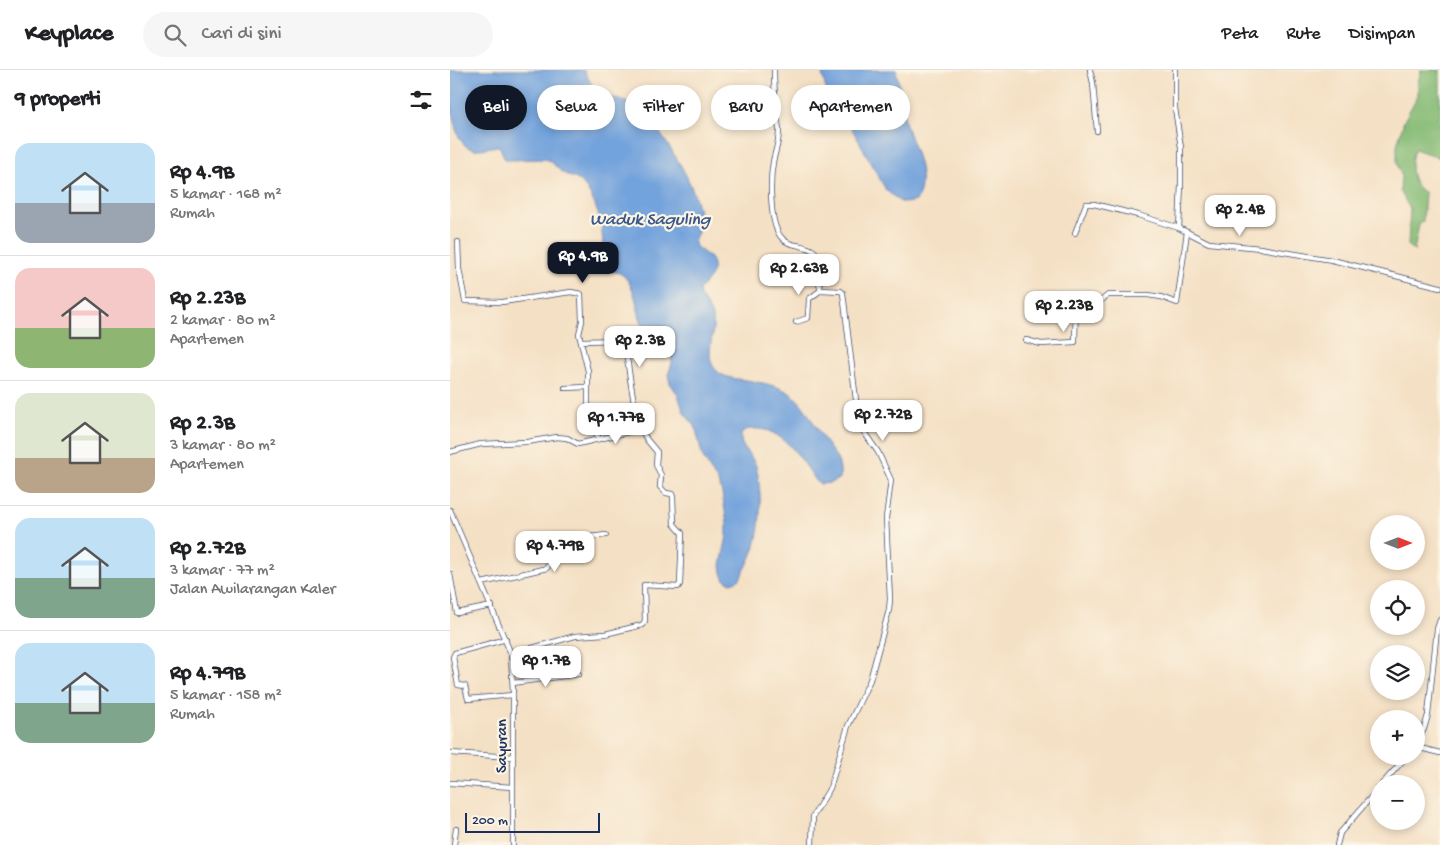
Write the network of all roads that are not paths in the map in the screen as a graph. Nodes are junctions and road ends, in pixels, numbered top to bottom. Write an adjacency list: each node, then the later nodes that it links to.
1 (774, 70): 4 (street)
2 (1090, 70): 6 (street)
3 (1175, 70): 7 (street)
4 (775, 85)
5 (779, 130): 12 (street)
6 (1097, 131)
7 (1179, 228): 8 (street); 9 (street)
8 (1187, 232): 11 (street); 13 (street)
9 (1075, 233)
10 (458, 242): 17 (street)
11 (1440, 288)
12 (821, 290): 15 (street); 47 (street)
13 (1076, 301): 14 (street); 16 (street)
14 (1053, 306)
15 (796, 322)
16 (1026, 340)
17 (581, 341): 18 (street); 20 (street)
18 (587, 387): 19 (street); 21 (street)
19 (565, 388)
20 (641, 429): 21 (street); 30 (street)
21 (598, 439): 22 (street)
22 (450, 452)
23 (450, 510): 26 (street, Sayuran)
24 (606, 535): 26 (street)
25 (450, 574): 27 (street)
26 (482, 583): 27 (street, Sayuran)
27 (492, 606): 29 (street, Sayuran)
28 (1440, 620): 34 (street)
29 (506, 639): 30 (street, Sayuran); 33 (street)
30 (511, 654): 32 (street, Sayuran)
31 (579, 674): 32 (street)
32 (513, 683): 33 (street, Sayuran)
33 (513, 695): 38 (street, Sayuran)
34 (1425, 725)
35 (1425, 749): 37 (street)
36 (450, 753): 38 (street)
37 (1440, 753)
38 (513, 757): 42 (street, Sayuran)
39 (1399, 765): 40 (street)
40 (1390, 775)
41 (450, 783): 42 (street)
42 (513, 787): 46 (street, Sayuran)
43 (1370, 798): 48 (street)
44 (456, 829): 45 (street)
45 (454, 845)
46 (513, 845)
47 (812, 845)
48 (1337, 845)

